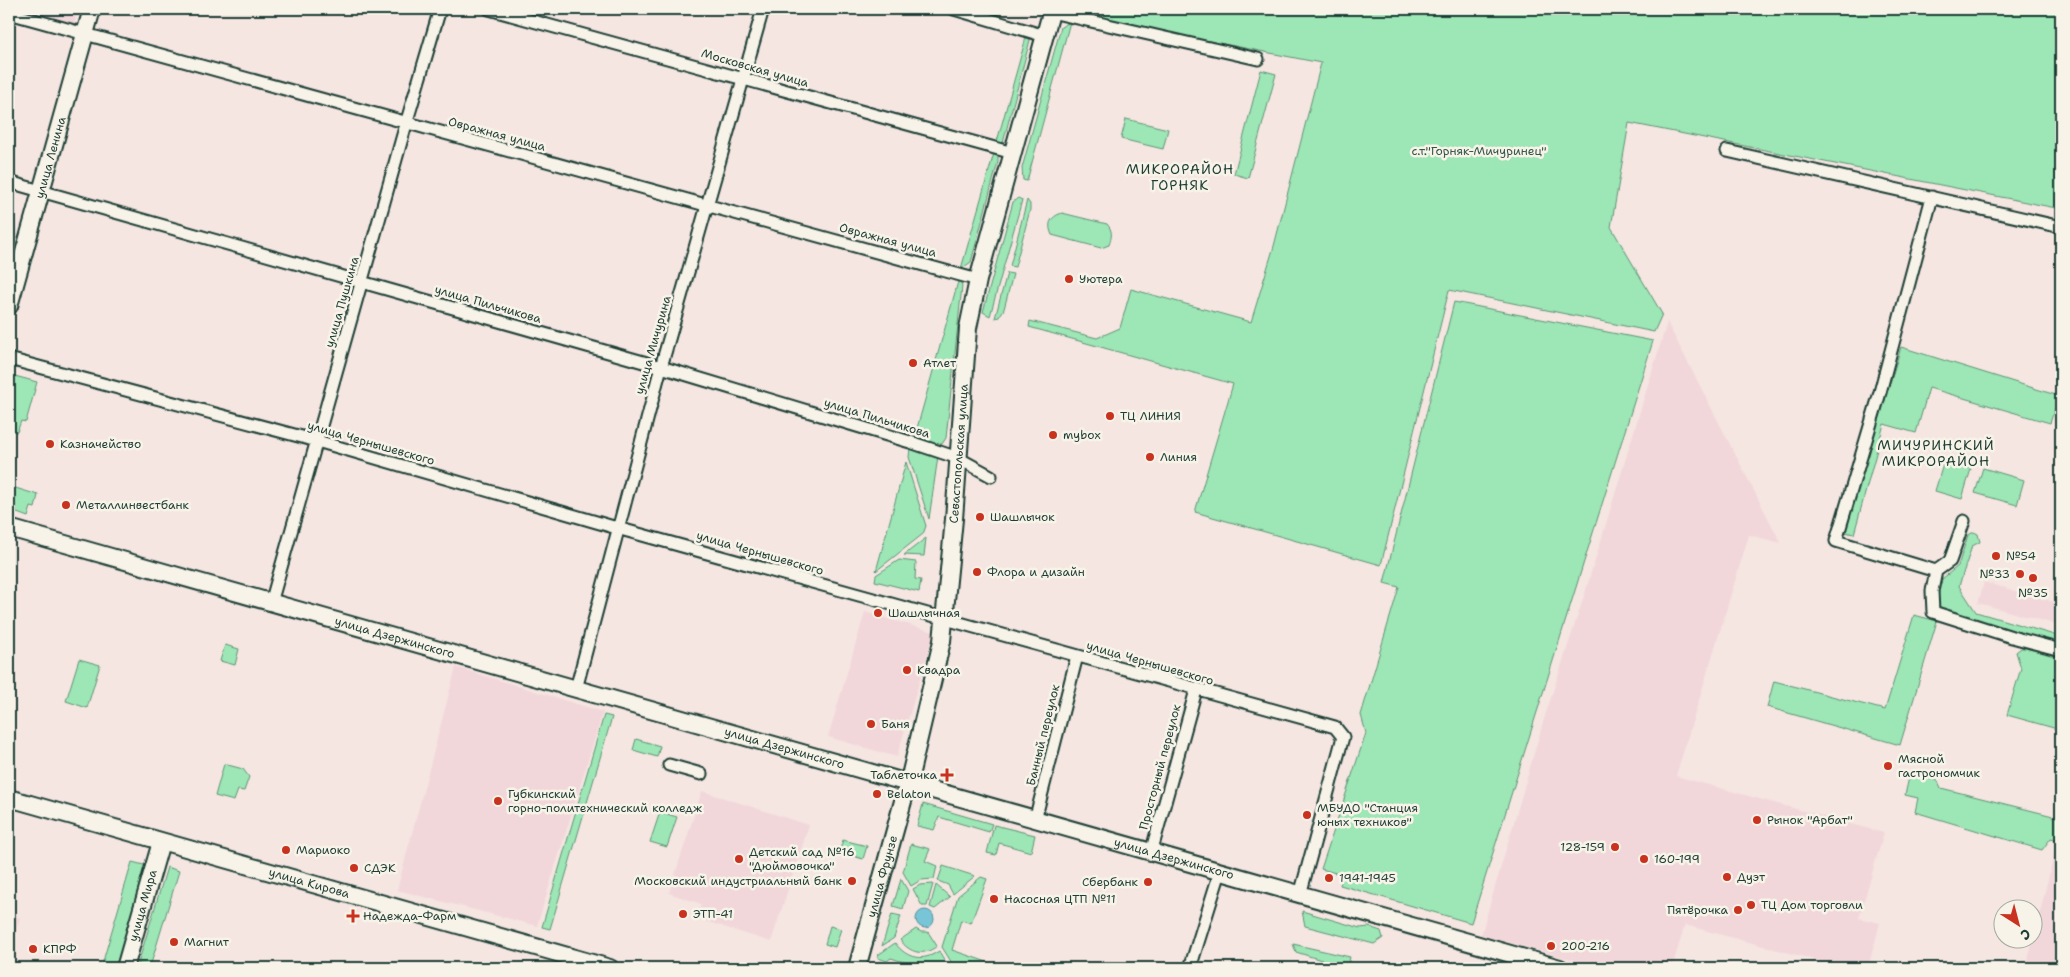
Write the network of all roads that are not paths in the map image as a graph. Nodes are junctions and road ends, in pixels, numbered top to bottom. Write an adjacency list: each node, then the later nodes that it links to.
1 (92, 9): 8 (main road, улица Ленина)
2 (440, 9): 12 (street, улица Пушкина)
3 (489, 9): 11 (street, Московская улица)
4 (763, 9): 11 (street, улица Мичурина)
5 (954, 9): 9 (street)
6 (1051, 10): 9 (main road, Севастопольская улица); 10 (street)
7 (9, 13): 8 (street, Овражная улица)
8 (85, 34): 12 (street, Овражная улица); 16 (main road, улица Ленина)
9 (1045, 36): 14 (main road, Севастопольская улица)
10 (1258, 59)
11 (742, 79): 14 (street, Московская улица); 18 (street, улица Мичурина)
12 (406, 124): 18 (street, Овражная улица); 21 (street, улица Пушкина)
13 (1727, 151): 17 (street)
14 (1013, 153): 20 (main road, Севастопольская улица)
15 (9, 182): 16 (street, улица Пильчикова)
16 (40, 191): 21 (street, улица Пильчикова); 22 (main road, улица Ленина)
17 (1932, 197): 19 (street); 31 (street)
18 (708, 204): 20 (street, Овражная улица); 24 (street, улица Мичурина)
19 (2061, 227)
20 (978, 280): 26 (main road, Севастопольская улица)
21 (362, 283): 24 (street, улица Пильчикова); 25 (street, улица Пушкина)
22 (9, 306)
23 (9, 359): 25 (street, улица Чернышевского)
24 (661, 367): 26 (street, улица Пильчикова); 30 (street, улица Мичурина)
25 (317, 441): 30 (street, улица Чернышевского); 32 (street, улица Пушкина)
26 (958, 458): 27 (street, улица Пильчикова); 33 (main road, Севастопольская улица)
27 (991, 476)
28 (1964, 521): 31 (street)
29 (9, 528): 32 (main road, улица Дзержинского)
30 (617, 528): 33 (street, улица Чернышевского); 36 (street, улица Мичурина)
31 (1936, 571): 34 (street)
32 (271, 602): 36 (main road, улица Дзержинского)
33 (944, 619): 35 (street, улица Чернышевского); 40 (main road, Севастопольская улица)
34 (2061, 650)
35 (1077, 656): 37 (street, улица Чернышевского); 42 (street, Банный переулок)
36 (576, 689): 40 (main road, улица Дзержинского)
37 (1196, 690): 44 (street, Просторный переулок); 46 (street, улица Чернышевского)
38 (669, 765): 39 (street)
39 (701, 774)
40 (908, 784): 42 (main road, улица Дзержинского); 49 (main road, улица Фрунзе)
41 (9, 798): 43 (main road, улица Кирова)
42 (1035, 820): 44 (main road, улица Дзержинского)
43 (161, 842): 47 (main road, улица Мира); 48 (main road, улица Кирова)
44 (1151, 852): 45 (main road, улица Дзержинского)
45 (1220, 872): 46 (main road, улица Дзержинского); 50 (street)
46 (1300, 895): 51 (main road, улица Дзержинского)
47 (125, 968)
48 (610, 968)
49 (857, 968)
50 (1190, 968)
51 (1560, 968)

